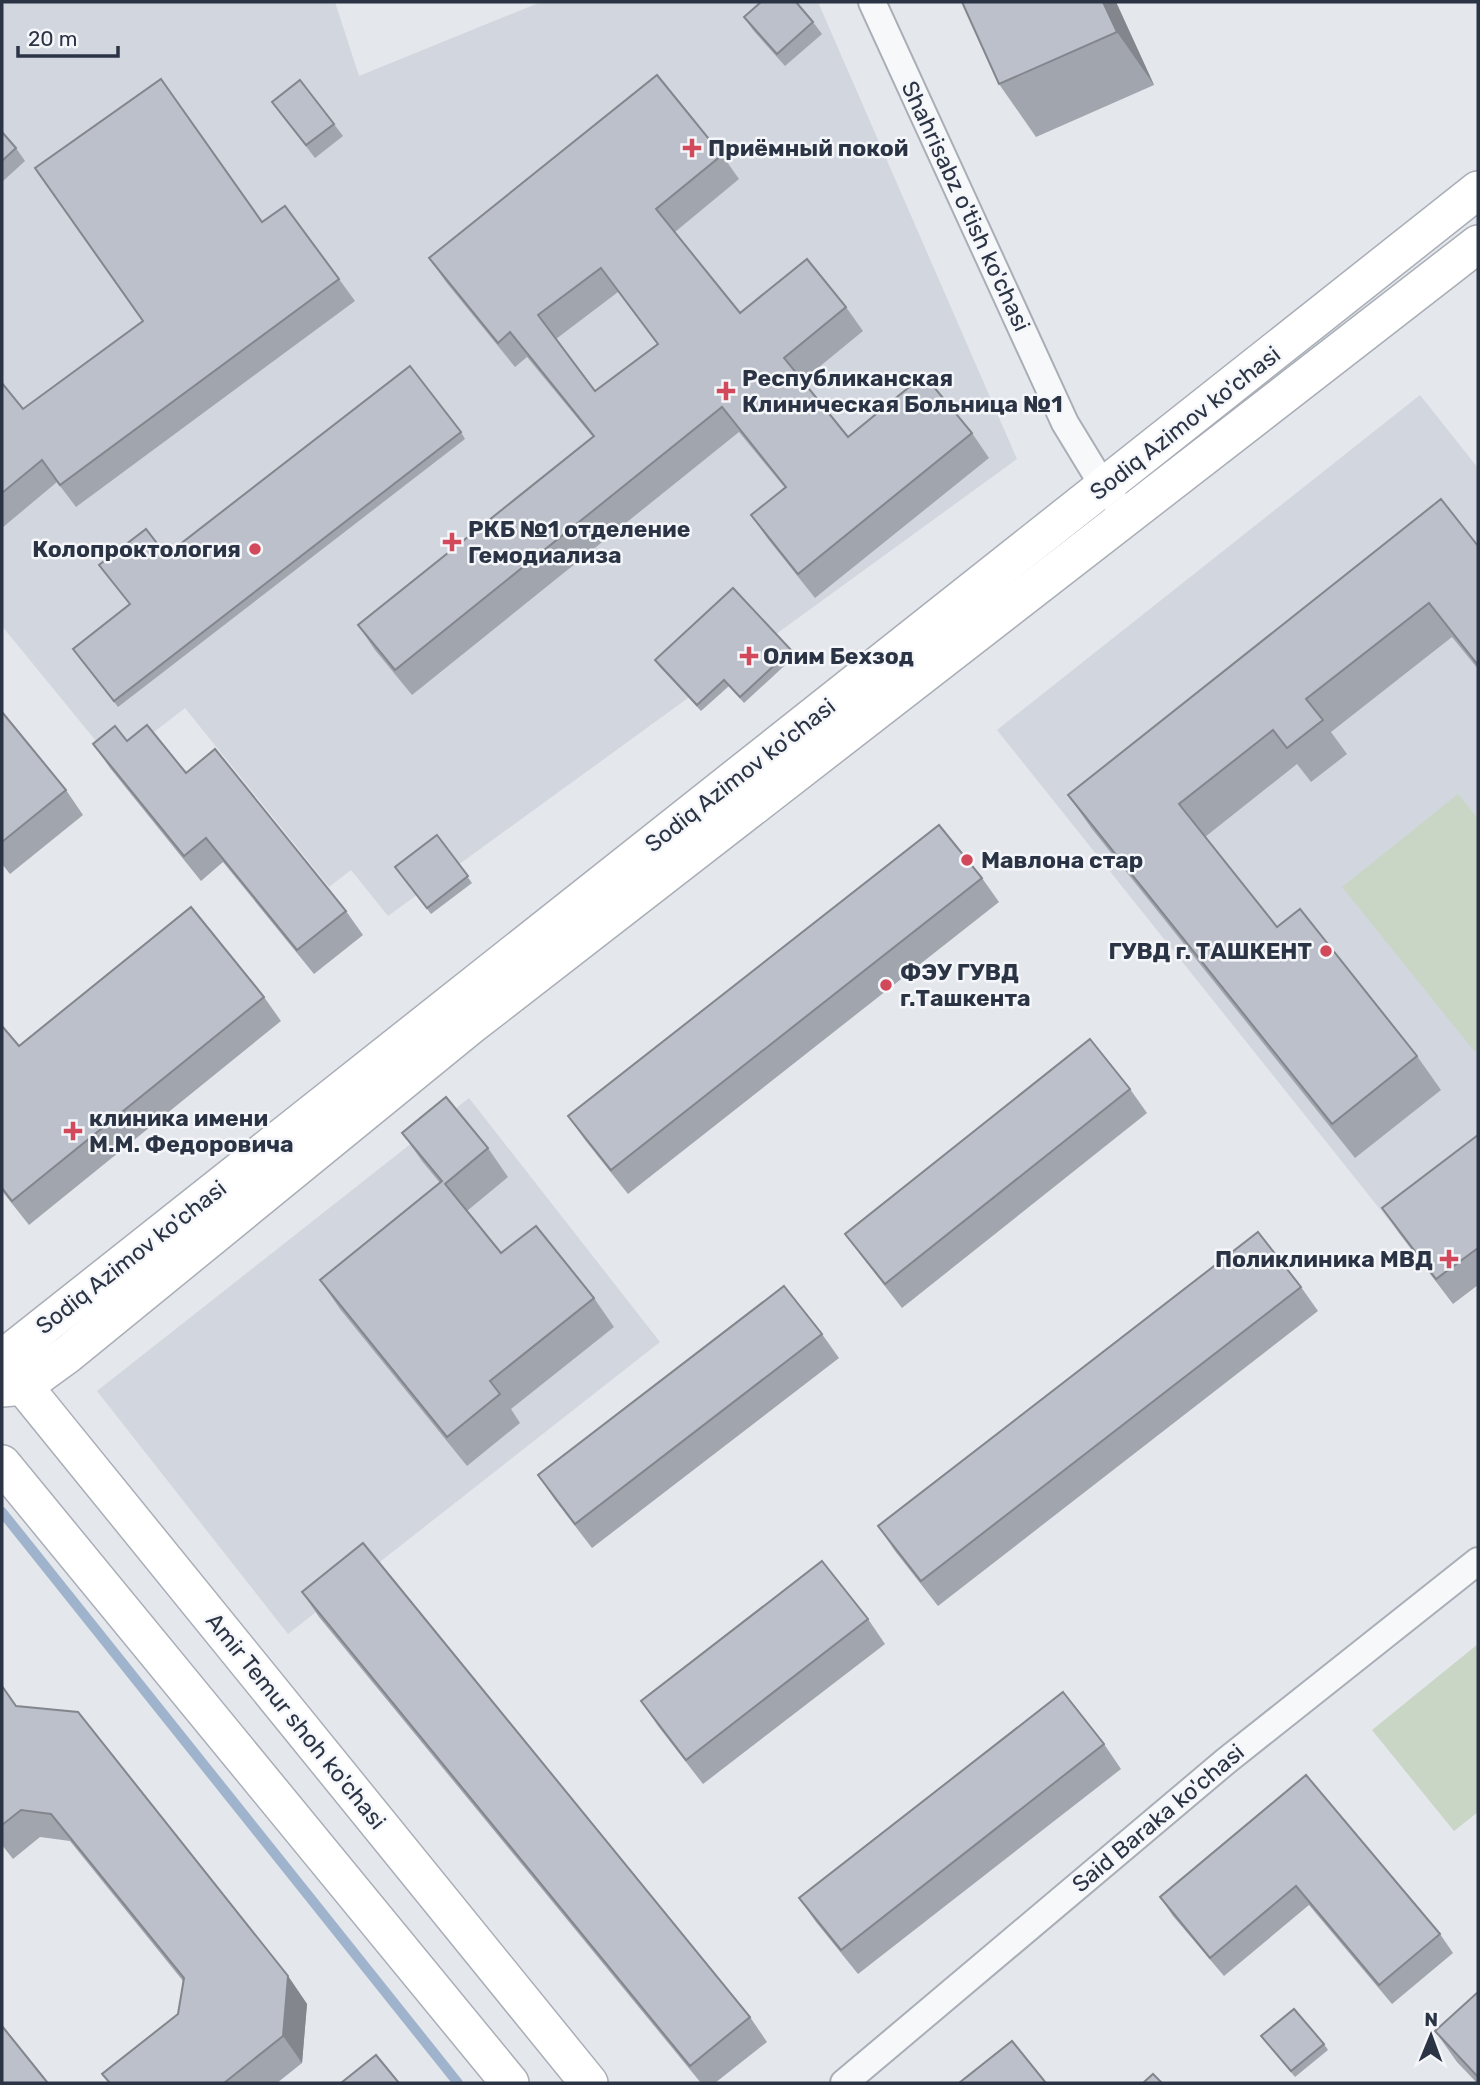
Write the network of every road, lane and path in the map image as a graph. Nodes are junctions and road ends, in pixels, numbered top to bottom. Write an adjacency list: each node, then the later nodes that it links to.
1 (873, 2): 4 (street, Shahrisabz o'tish ko'chasi)
2 (1478, 190): 4 (main road, Sodiq Azimov ko'chasi)
3 (1478, 244): 5 (main road, Sodiq Azimov ko'chasi)
4 (1104, 488): 5 (street, Shahrisabz o'tish ko'chasi); 6 (main road, Sodiq Azimov ko'chasi)
5 (1127, 515): 6 (main road, Sodiq Azimov ko'chasi)
6 (874, 690): 7 (main road, Sodiq Azimov ko'chasi)
7 (7, 1373): 11 (main road, Amir Temur shoh ko'chasi)
8 (2, 1464): 10 (main road)
9 (1478, 1561): 12 (street, Said Baraka ko'chasi)
10 (510, 2083)
11 (589, 2083)
12 (844, 2083)

